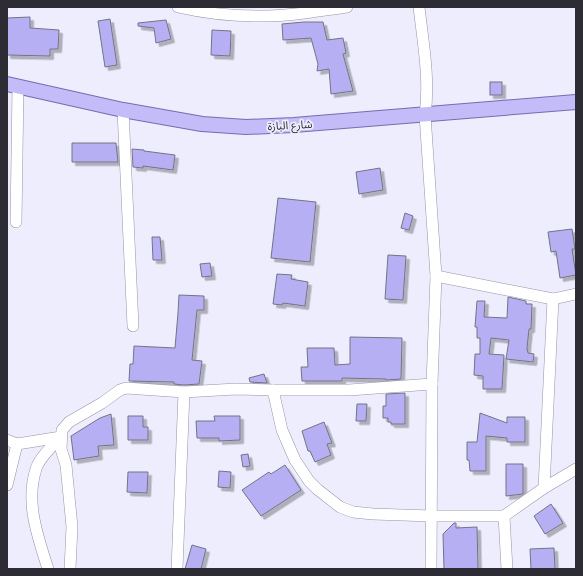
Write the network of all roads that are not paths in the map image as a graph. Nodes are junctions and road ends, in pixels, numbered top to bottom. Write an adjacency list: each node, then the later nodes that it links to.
1 (178, 7): 4 (street)
2 (347, 7): 4 (street)
3 (419, 7): 8 (street)
4 (319, 9)
5 (13, 85): 7 (main road, شارع البازة); 9 (street)
6 (576, 102): 8 (main road, شارع البازة)
7 (123, 110): 8 (main road, شارع البازة); 13 (street)
8 (425, 115): 10 (street)
9 (16, 222)
10 (436, 276): 12 (street); 14 (street)
11 (576, 294): 12 (street)
12 (553, 299): 21 (street)
13 (133, 326)
14 (432, 384): 15 (street); 22 (street)
15 (274, 390): 16 (street); 22 (street)
16 (184, 392): 17 (street); 26 (street)
17 (61, 437): 18 (street); 24 (street); 25 (street)
18 (12, 442): 20 (street)
19 (576, 469): 21 (street)
20 (7, 485)
21 (544, 488): 23 (street)
22 (432, 516): 23 (street); 27 (street)
23 (504, 516): 28 (street)
24 (48, 569)
25 (70, 569)
26 (177, 569)
27 (431, 569)
28 (507, 569)

